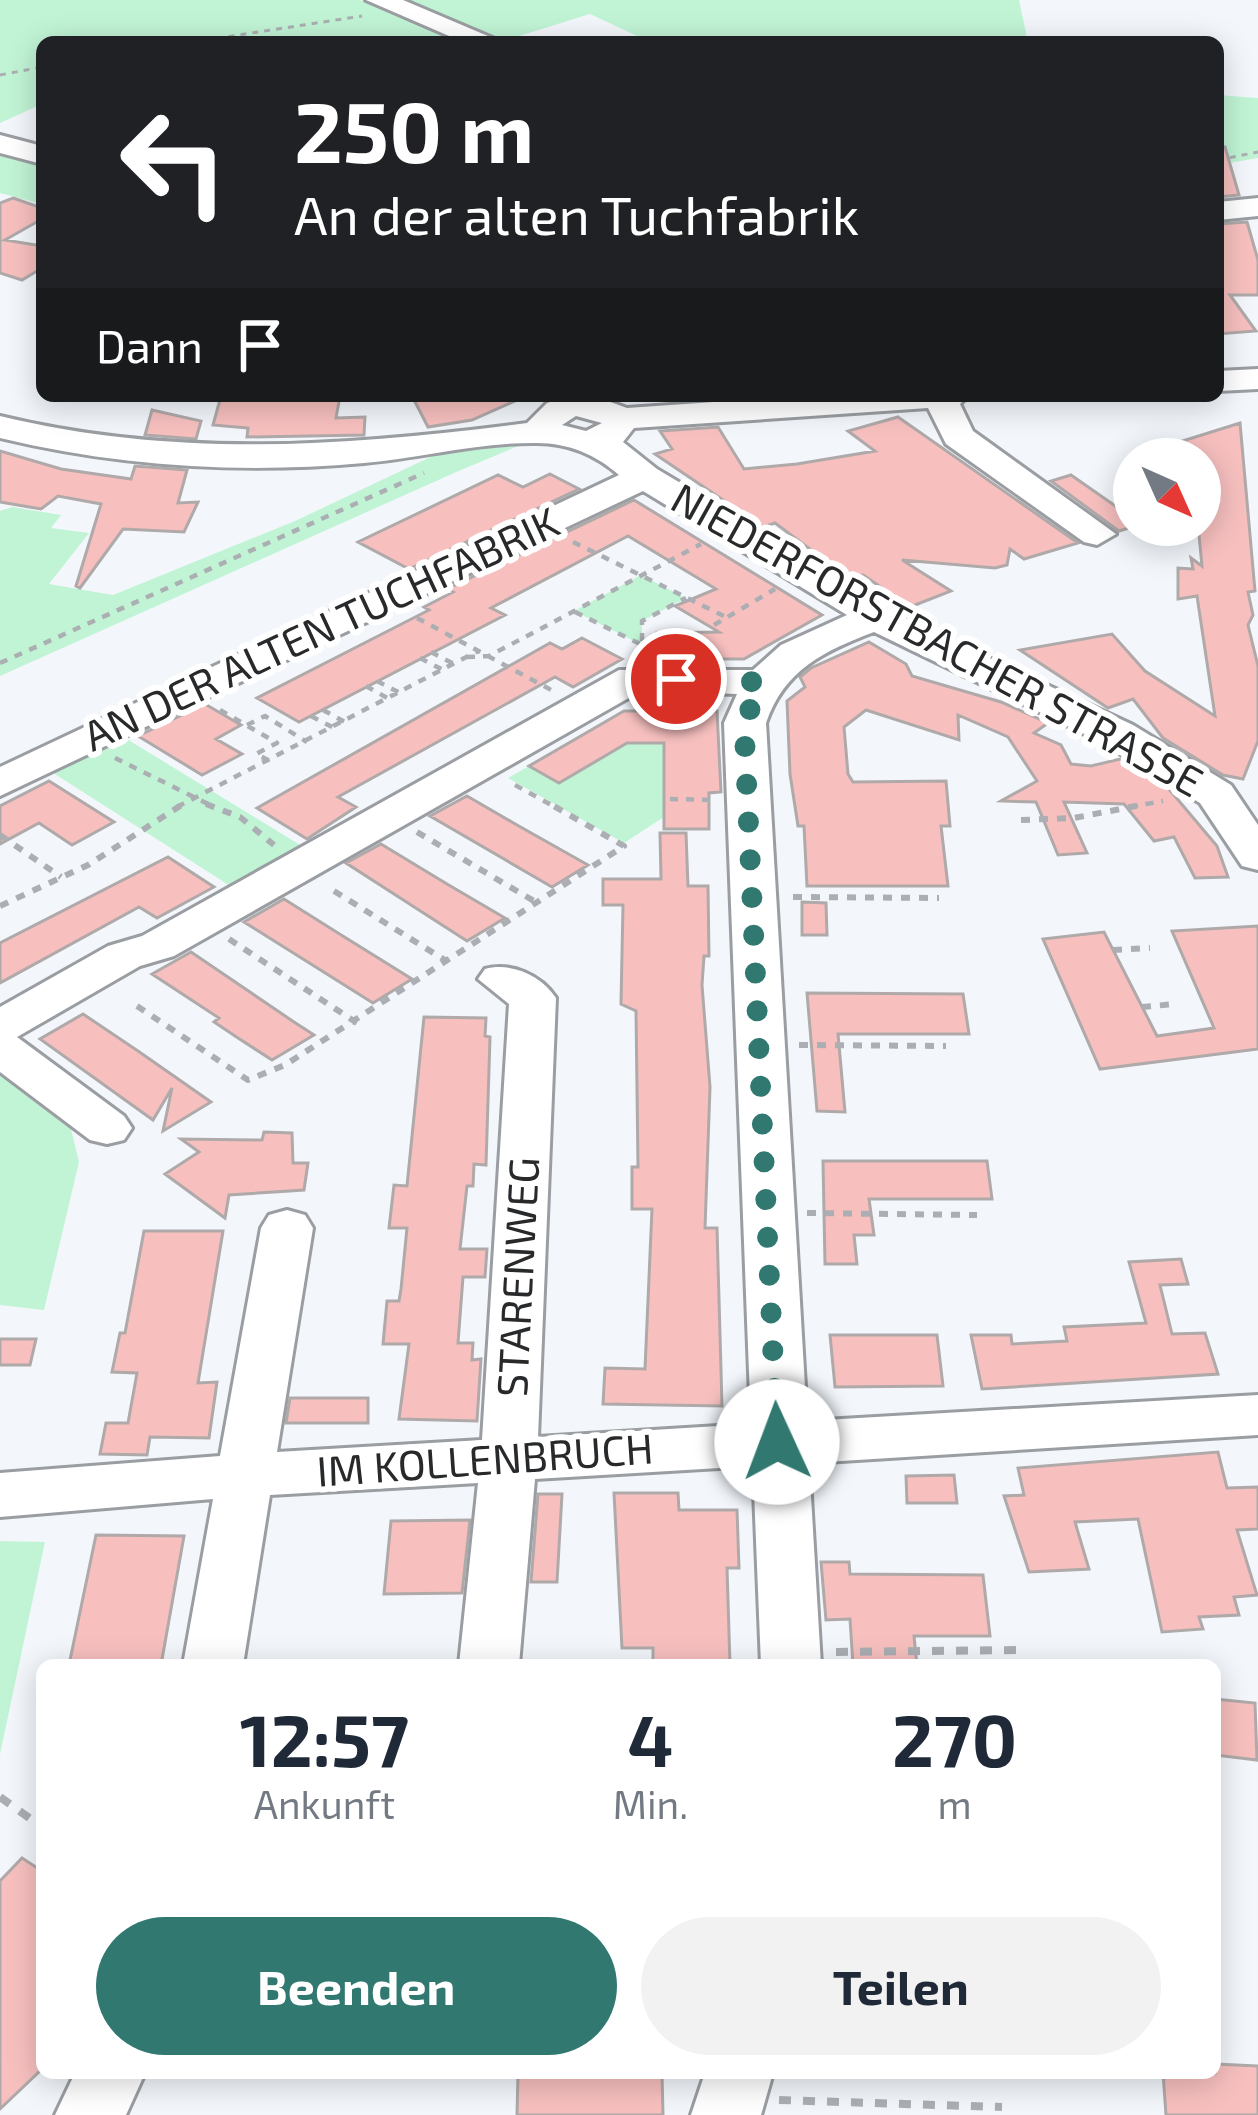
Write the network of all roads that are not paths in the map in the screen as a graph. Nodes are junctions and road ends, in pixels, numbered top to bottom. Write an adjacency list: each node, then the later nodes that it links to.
1 (379, 0): 2 (street)
2 (472, 36)
3 (0, 144): 4 (street)
4 (36, 153)
5 (1257, 208): 6 (street)
6 (1224, 211)
7 (579, 402): 13 (street)
8 (584, 402): 12 (street)
9 (888, 402): 12 (street)
10 (942, 402): 15 (street)
11 (0, 427): 13 (street)
12 (609, 429): 13 (street); 14 (street, NIEDERFORSTBACHER STRASSE)
13 (546, 431)
14 (644, 478): 16 (street, NIEDERFORSTBACHER STRASSE); 18 (street, AN DER ALTEN TUCHFABRIK)
15 (1097, 534)
16 (878, 617): 17 (street); 19 (street, NIEDERFORSTBACHER STRASSE)
17 (756, 691): 22 (street); 27 (street)
18 (0, 782)
19 (1227, 790): 20 (street, NIEDERFORSTBACHER STRASSE)
20 (1258, 857)
21 (501, 979): 28 (street, STARENWEG)
22 (0, 1027)
23 (0, 1048): 24 (street)
24 (107, 1128)
25 (287, 1228): 29 (street)
26 (1258, 1415): 27 (street, IM KOLLENBRUCH)
27 (777, 1442): 28 (street, IM KOLLENBRUCH); 33 (street)
28 (509, 1459): 29 (street, IM KOLLENBRUCH); 32 (street, STARENWEG)
29 (248, 1474): 30 (street, IM KOLLENBRUCH); 31 (street)
30 (0, 1496)
31 (214, 1659)
32 (490, 1659)
33 (791, 1659)
34 (108, 2079): 35 (street)
35 (90, 2115)

